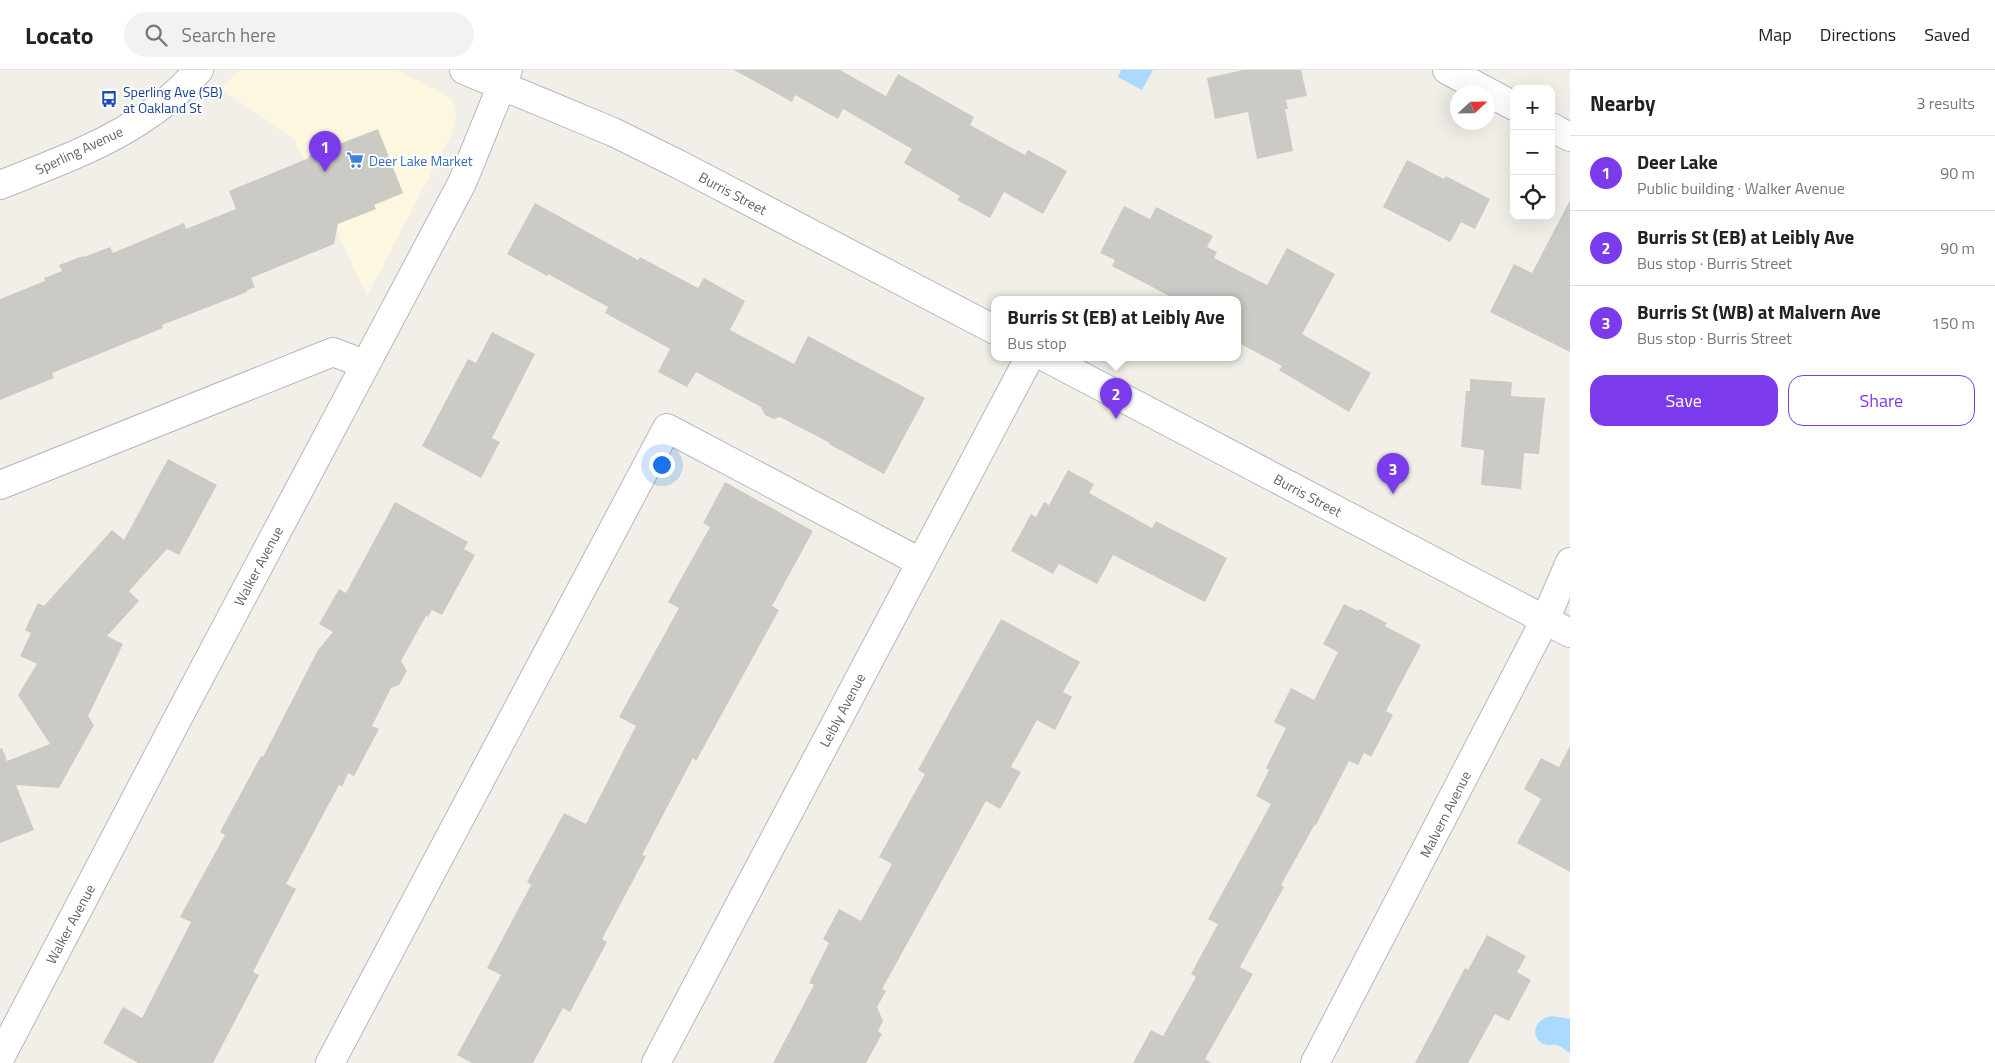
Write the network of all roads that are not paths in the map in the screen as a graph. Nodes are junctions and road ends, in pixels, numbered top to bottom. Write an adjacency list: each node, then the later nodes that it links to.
1 (199, 70): 8 (street, Sperling Avenue)
2 (464, 70): 4 (street, Burris Street)
3 (1447, 70): 5 (street)
4 (506, 78): 9 (street, Burris Street); 12 (street, Walker Avenue)
5 (1510, 104)
6 (1555, 128): 7 (street)
7 (1570, 137)
8 (0, 185)
9 (991, 328)
10 (1027, 361): 14 (street, Leibly Avenue)
11 (1053, 361): 16 (street, Burris Street)
12 (364, 364): 13 (street); 18 (street, Walker Avenue)
13 (0, 485)
14 (920, 562): 19 (street); 20 (street, Leibly Avenue)
15 (1570, 562): 16 (street, Malvern Avenue)
16 (1545, 620): 17 (street, Burris Street); 21 (street, Malvern Avenue)
17 (1570, 633)
18 (0, 1058)
19 (330, 1063)
20 (656, 1063)
21 (1315, 1063)

